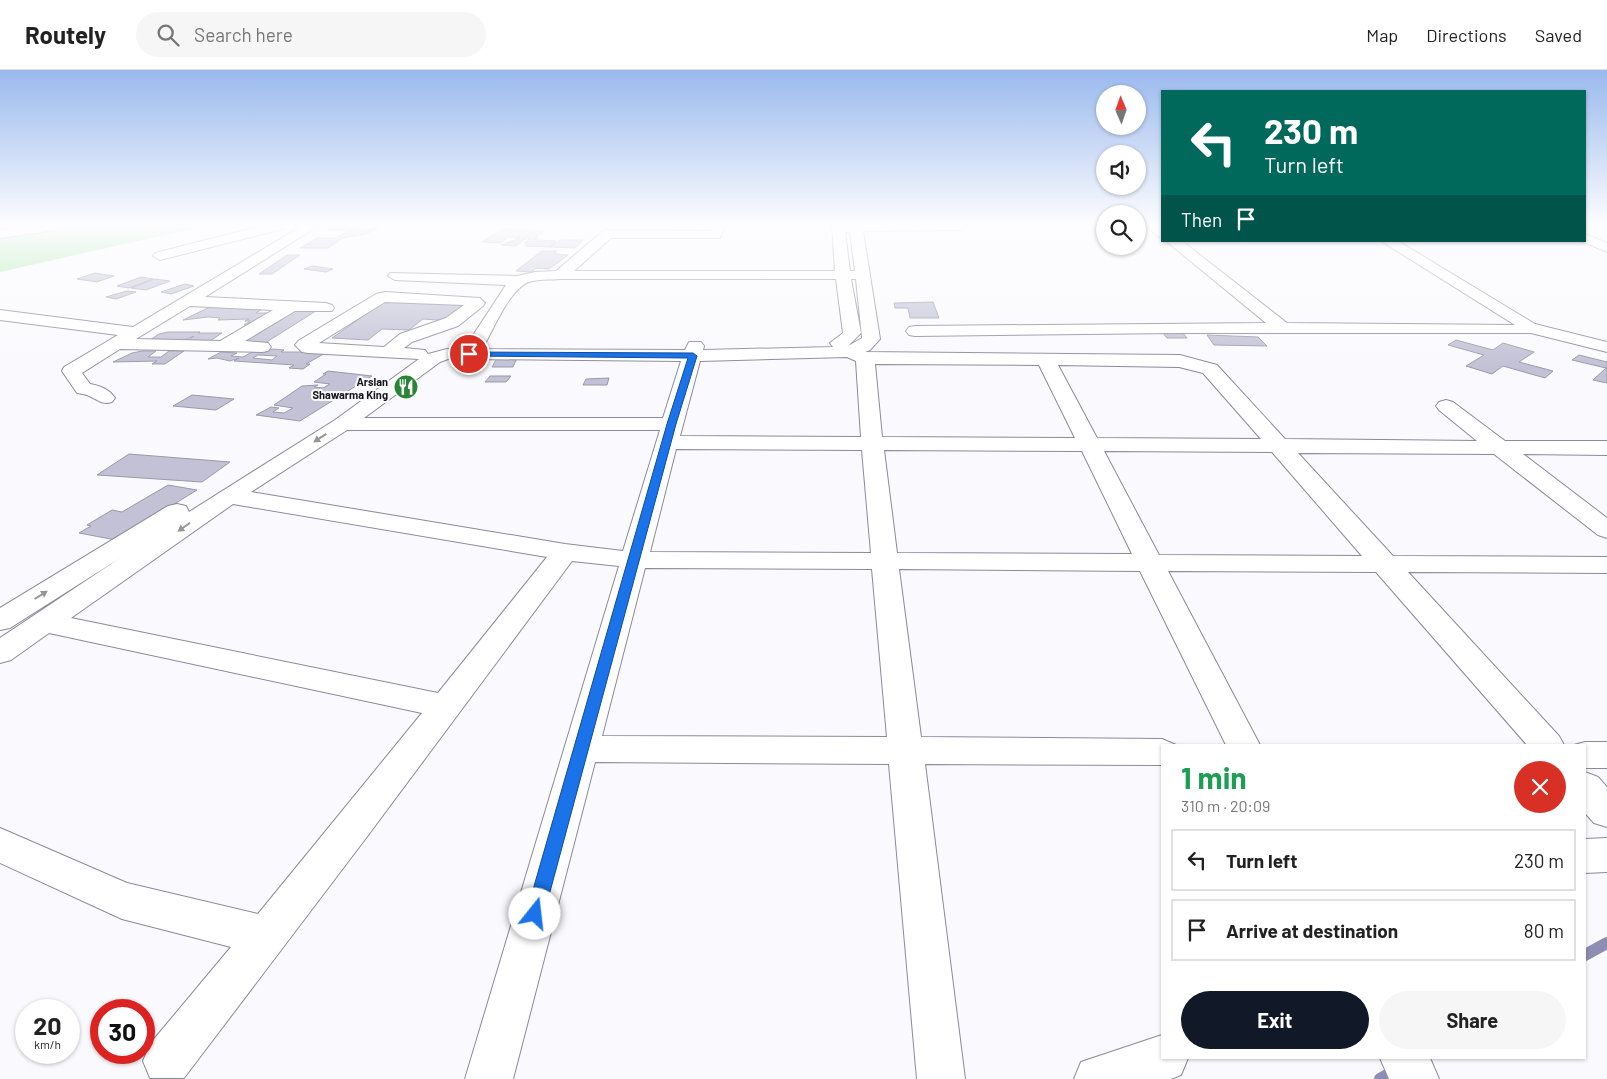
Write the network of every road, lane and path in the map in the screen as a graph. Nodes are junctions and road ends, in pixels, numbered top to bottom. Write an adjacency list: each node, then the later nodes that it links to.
1 (234, 273): 11 (street)
2 (844, 273): 8 (street)
3 (863, 273): 10 (street)
4 (1213, 273): 19 (street)
5 (1439, 273): 17 (street)
6 (560, 275): 8 (street); 9 (street)
7 (395, 276): 9 (street)
8 (843, 280): 10 (street); 15 (street)
9 (519, 281): 25 (street)
10 (865, 281): 15 (street)
11 (187, 301): 12 (street); 21 (street)
12 (292, 306): 13 (street); 18 (street)
13 (326, 308)
14 (0, 315): 21 (street)
15 (859, 318): 29 (street)
16 (226, 327): 18 (street)
17 (1526, 327): 19 (street); 27 (street)
18 (256, 328): 24 (street)
19 (1282, 328): 20 (street)
20 (915, 331)
21 (135, 332): 23 (street)
22 (399, 343): 25 (street)
23 (116, 344): 24 (street); 31 (street)
24 (224, 346): 26 (street)
25 (447, 346): 25 (street); 28 (street); 33 (street); 42 (street)
26 (262, 347)
27 (1607, 347)
28 (694, 351): 29 (street); 34 (street)
29 (849, 352): 30 (street); 35 (street)
30 (1046, 360): 36 (street); 37 (street)
31 (105, 398)
32 (1446, 406): 38 (street)
33 (342, 424): 34 (street); 40 (street, one-way to 40)
34 (669, 433): 35 (street); 45 (street)
35 (872, 443): 36 (street); 46 (street)
36 (1089, 445): 37 (street); 47 (street)
37 (1280, 446): 38 (street); 48 (street)
38 (1499, 447): 39 (street); 41 (street)
39 (1607, 448)
40 (229, 496): 43 (street, one-way to 43); 44 (street)
41 (1607, 530)
42 (130, 540): 43 (street); 50 (street, one-way to 42)
43 (156, 547): 51 (street)
44 (565, 552): 45 (street); 53 (street)
45 (633, 560): 46 (street); 56 (street)
46 (884, 561): 47 (street); 57 (street)
47 (1150, 563): 48 (street); 54 (street)
48 (1385, 564): 49 (street); 55 (street)
49 (1607, 565)
50 (0, 621)
51 (46, 623): 52 (street); 53 (street)
52 (0, 653)
53 (446, 706): 66 (street)
54 (1242, 744)
55 (1546, 744)
56 (581, 749): 57 (street); 70 (street)
57 (905, 750): 58 (street); 71 (street)
58 (1161, 752)
59 (1586, 754): 60 (street)
60 (1607, 755)
61 (1586, 788): 62 (street)
62 (1607, 812)
63 (0, 845): 66 (street)
64 (1607, 855): 65 (street)
65 (1586, 856)
66 (266, 936): 69 (street)
67 (1161, 1059): 72 (street)
68 (1405, 1059): 73 (street)
69 (167, 1061)
70 (489, 1079)
71 (941, 1079)
72 (1098, 1079)
73 (1415, 1079)

